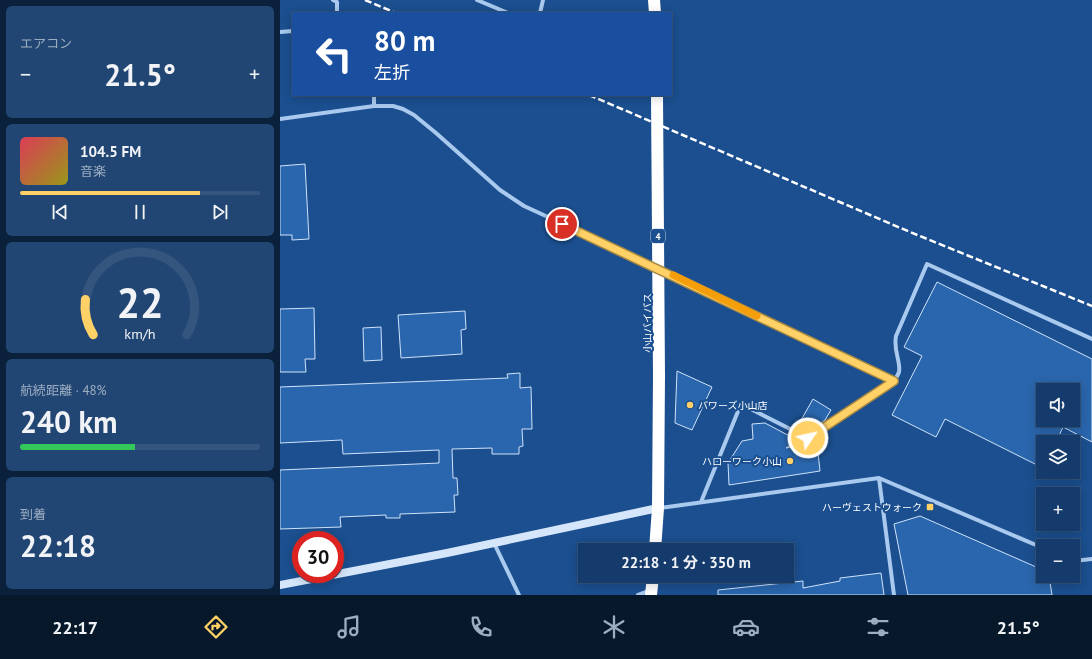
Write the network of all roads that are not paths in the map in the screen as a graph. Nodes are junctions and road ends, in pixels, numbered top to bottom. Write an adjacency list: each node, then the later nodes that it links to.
1 (333, 0): 5 (street)
2 (477, 0): 6 (street)
3 (543, 0): 7 (street)
4 (654, 0): 8 (highway)
5 (337, 12)
6 (506, 12)
7 (540, 12)
8 (655, 12)
9 (292, 31): 10 (street)
10 (280, 32)
11 (374, 96): 13 (street)
12 (658, 96): 19 (highway, 小山バイパス / 4, bridge)
13 (374, 106): 14 (street); 16 (street)
14 (280, 119)
15 (1092, 339): 16 (street)
16 (894, 381): 18 (street)
17 (879, 478): 18 (street); 22 (street); 29 (street)
18 (701, 502): 19 (street)
19 (658, 508): 20 (street); 21 (highway, 小山バイパス / 4)
20 (494, 543): 25 (street); 27 (street)
21 (656, 543)
22 (1036, 545)
23 (1092, 559): 24 (street)
24 (1080, 560)
25 (280, 585)
26 (651, 592): 28 (street)
27 (519, 595)
28 (638, 595)
29 (894, 595)

